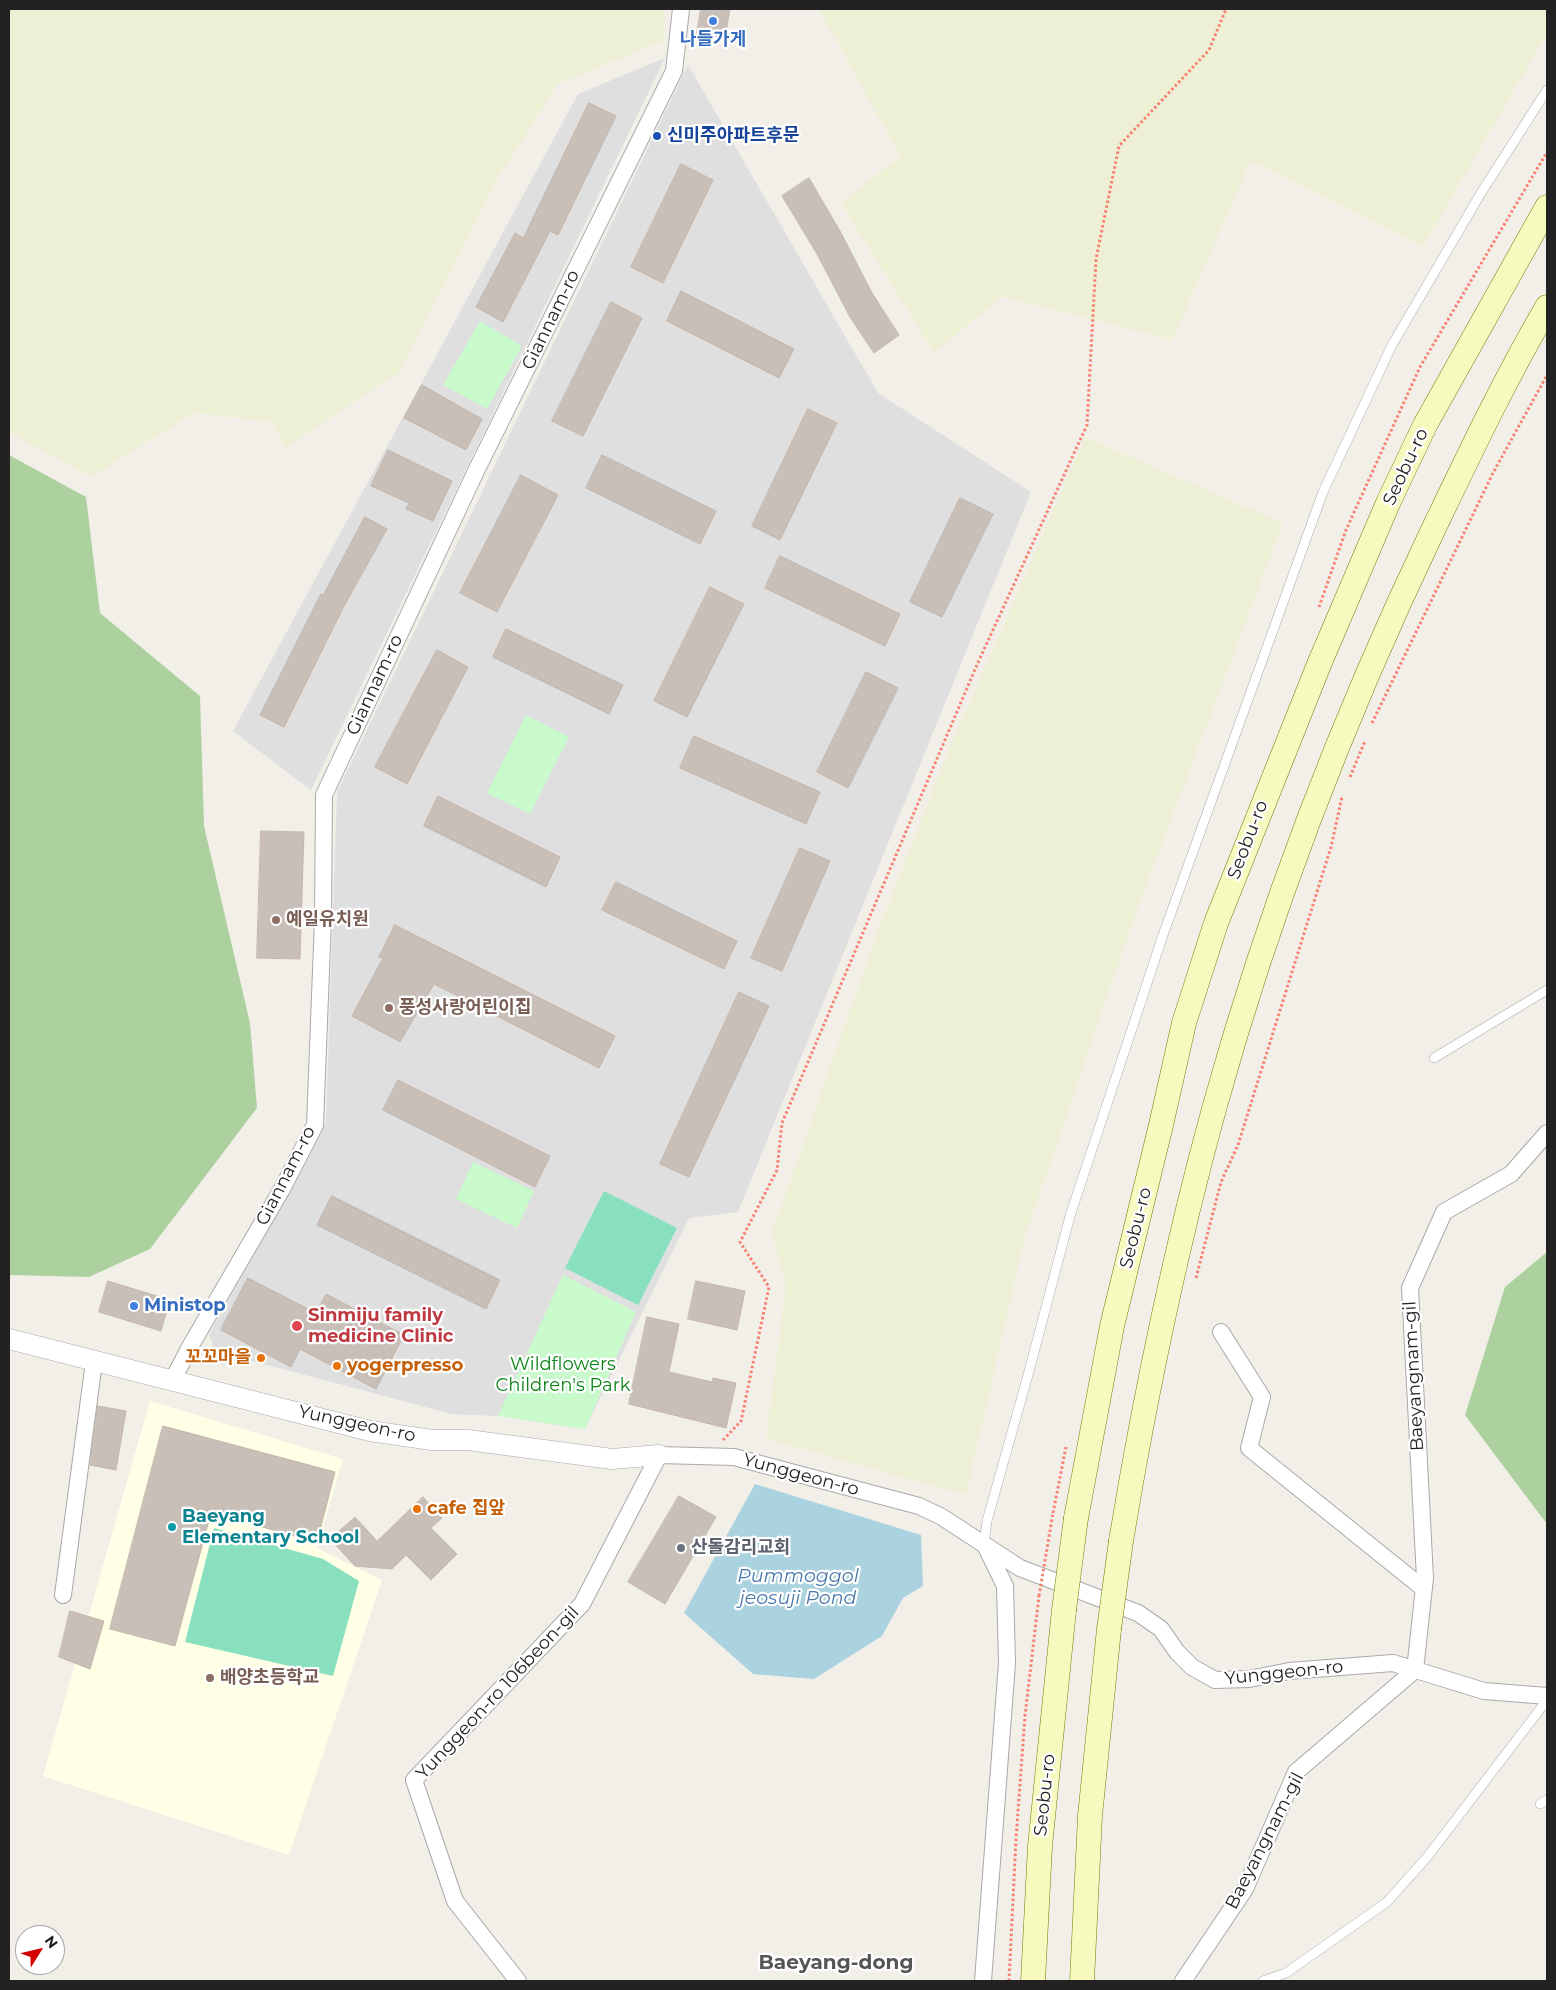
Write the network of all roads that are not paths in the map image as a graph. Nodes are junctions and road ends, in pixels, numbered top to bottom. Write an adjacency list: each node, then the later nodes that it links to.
1 (681, 9): 11 (street, Giannam-ro)
2 (1547, 90): 13 (lane)
3 (1547, 207): 21 (main road, Seobu-ro, bridge)
4 (1547, 307): 22 (main road, bridge)
5 (1547, 990): 6 (lane)
6 (1434, 1058)
7 (1547, 1133): 14 (street, Baeyangnam-gil)
8 (1221, 1332): 14 (street)
9 (9, 1339): 10 (street, Yunggeon-ro)
10 (94, 1362): 11 (street, Yunggeon-ro); 15 (street)
11 (172, 1381): 12 (street, Yunggeon-ro)
12 (659, 1455): 13 (street, Yunggeon-ro); 19 (street, Yunggeon-ro 106beon-gil)
13 (984, 1543): 16 (street, Yunggeon-ro); 20 (street)
14 (1424, 1589): 16 (street, Baeyangnam-gil)
15 (64, 1595)
16 (1415, 1670): 17 (street, Yunggeon-ro); 23 (street, Baeyangnam-gil)
17 (1547, 1696)
18 (1547, 1700): 24 (lane)
19 (518, 1981)
20 (983, 1981)
21 (1033, 1981)
22 (1082, 1981)
23 (1183, 1981)
24 (1263, 1981)

